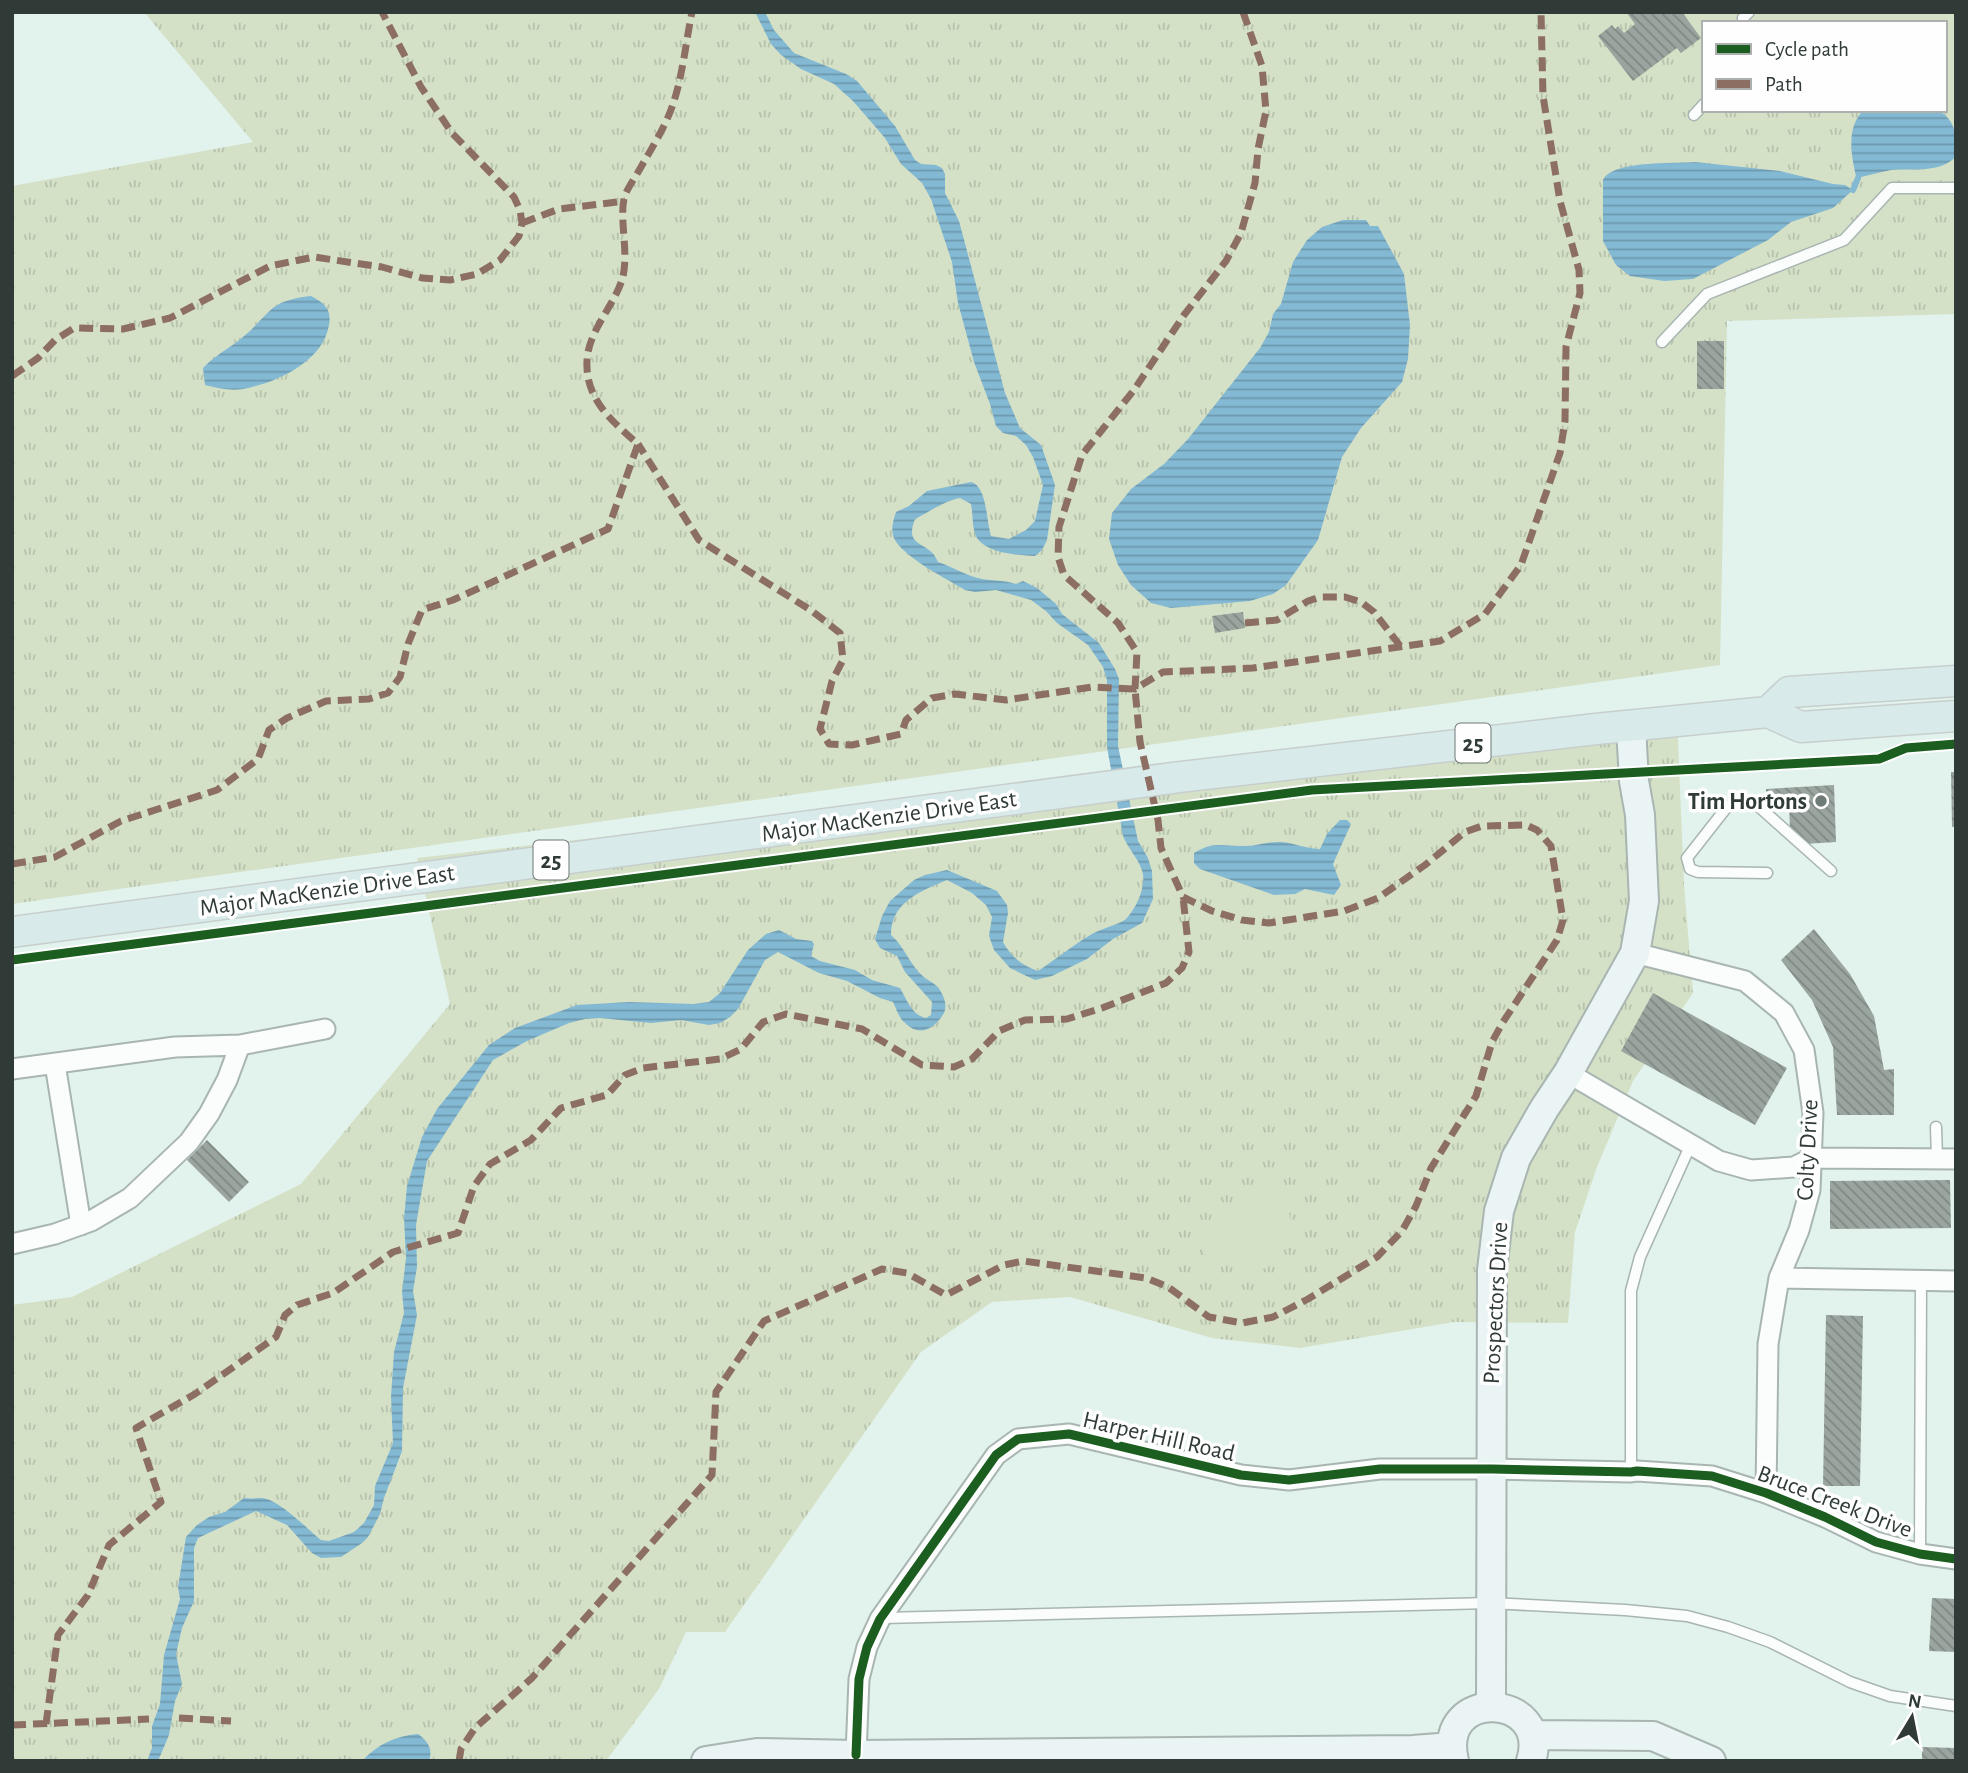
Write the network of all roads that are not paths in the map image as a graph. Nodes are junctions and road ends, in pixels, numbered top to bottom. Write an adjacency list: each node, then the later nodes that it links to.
1 (1702, 106): 2 (lane)
2 (1694, 115)
3 (1956, 188): 4 (lane)
4 (1662, 342)
5 (1956, 681): 6 (main road)
6 (1768, 712): 7 (main road); 8 (main road, Major MacKenzie Drive East / 25)
7 (1956, 716)
8 (1631, 727): 11 (main road, Major MacKenzie Drive East / 25); 12 (street, Prospectors Drive)
9 (1831, 871): 10 (lane)
10 (1767, 873)
11 (12, 932)
12 (1635, 953): 17 (street, Prospectors Drive); 20 (street, Colty Drive)
13 (325, 1029): 14 (street)
14 (240, 1045): 15 (street); 22 (street)
15 (55, 1064): 16 (street); 22 (street)
16 (12, 1069)
17 (1568, 1073): 19 (street); 27 (street, Prospectors Drive)
18 (1936, 1127): 21 (lane)
19 (1691, 1144): 20 (street); 28 (lane)
20 (1812, 1158): 21 (street); 24 (street, Colty Drive)
21 (1946, 1159)
22 (81, 1225): 23 (street)
23 (12, 1244)
24 (1779, 1278): 25 (street); 29 (street, Colty Drive)
25 (1921, 1279): 26 (street); 30 (lane)
26 (1956, 1280)
27 (1492, 1469): 28 (street, Bruce Creek Drive); 32 (street, Prospectors Drive); 33 (street, Harper Hill Road)
28 (1630, 1472): 29 (street, Bruce Creek Drive)
29 (1766, 1493): 30 (street, Bruce Creek Drive)
30 (1920, 1554): 31 (street, Bruce Creek Drive)
31 (1956, 1559)
32 (1490, 1603): 33 (lane); 34 (street, Prospectors Drive); 35 (lane)
33 (880, 1619): 38 (street, Harper Hill Road)
34 (1491, 1706): 36 (street); 37 (street)
35 (1956, 1706)
36 (1532, 1748): 41 (street)
37 (1453, 1754): 39 (street)
38 (856, 1755): 39 (street); 40 (street)
39 (1205, 1756)
40 (706, 1761)
41 (1711, 1761)

